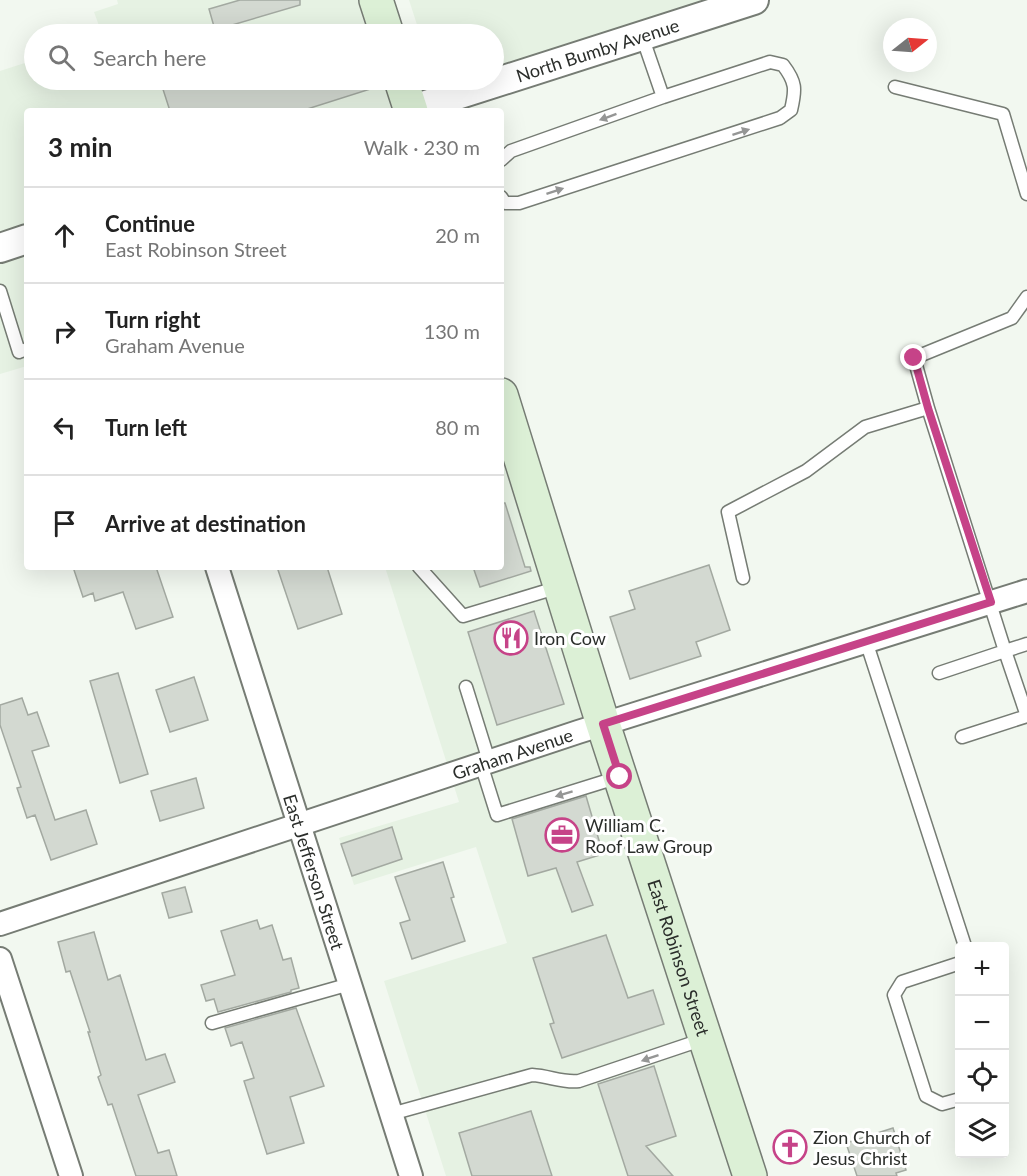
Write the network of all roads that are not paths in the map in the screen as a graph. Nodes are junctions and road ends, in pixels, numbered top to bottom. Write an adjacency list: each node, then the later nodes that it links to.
1 (376, 0): 3 (main road)
2 (754, 0): 4 (street, North Bumby Avenue)
3 (384, 24)
4 (642, 36): 5 (street, North Bumby Avenue); 8 (lane)
5 (504, 75)
6 (895, 87): 11 (lane)
7 (453, 90): 9 (street, North Bumby Avenue)
8 (663, 97): 10 (lane, one-way to 10); 12 (lane, one-way to 8)
9 (407, 103)
10 (504, 158)
11 (1027, 194)
12 (504, 202)
13 (24, 240): 14 (street)
14 (0, 248)
15 (0, 291): 17 (lane)
16 (1027, 297): 19 (lane)
17 (23, 350)
18 (504, 408): 23 (main road, East Robinson Street)
19 (928, 408): 22 (lane); 25 (lane)
20 (218, 570): 35 (street, East Jefferson Street)
21 (422, 570): 23 (lane)
22 (743, 578)
23 (560, 586): 31 (main road, East Robinson Street)
24 (1027, 591): 25 (street, Graham Avenue)
25 (991, 602): 26 (street, Graham Avenue); 28 (lane)
26 (866, 641): 31 (street, Graham Avenue); 37 (lane)
27 (1027, 644): 28 (lane)
28 (1005, 651): 29 (lane); 32 (lane)
29 (939, 673)
30 (466, 687): 33 (lane)
31 (603, 724): 33 (street, Graham Avenue); 34 (main road, East Robinson Street)
32 (962, 737)
33 (485, 763): 34 (lane, one-way to 33); 35 (street, Graham Avenue)
34 (620, 777): 42 (main road, East Robinson Street)
35 (299, 824): 36 (street, Graham Avenue); 40 (street, East Jefferson Street)
36 (0, 924)
37 (964, 942)
38 (0, 959): 45 (street)
39 (955, 965): 43 (lane)
40 (350, 984): 41 (lane); 44 (street, East Jefferson Street)
41 (212, 1023)
42 (706, 1039): 44 (lane, one-way to 44); 47 (main road, East Robinson Street)
43 (955, 1100)
44 (391, 1114): 46 (street, East Jefferson Street)
45 (71, 1176)
46 (411, 1176)
47 (750, 1176)

